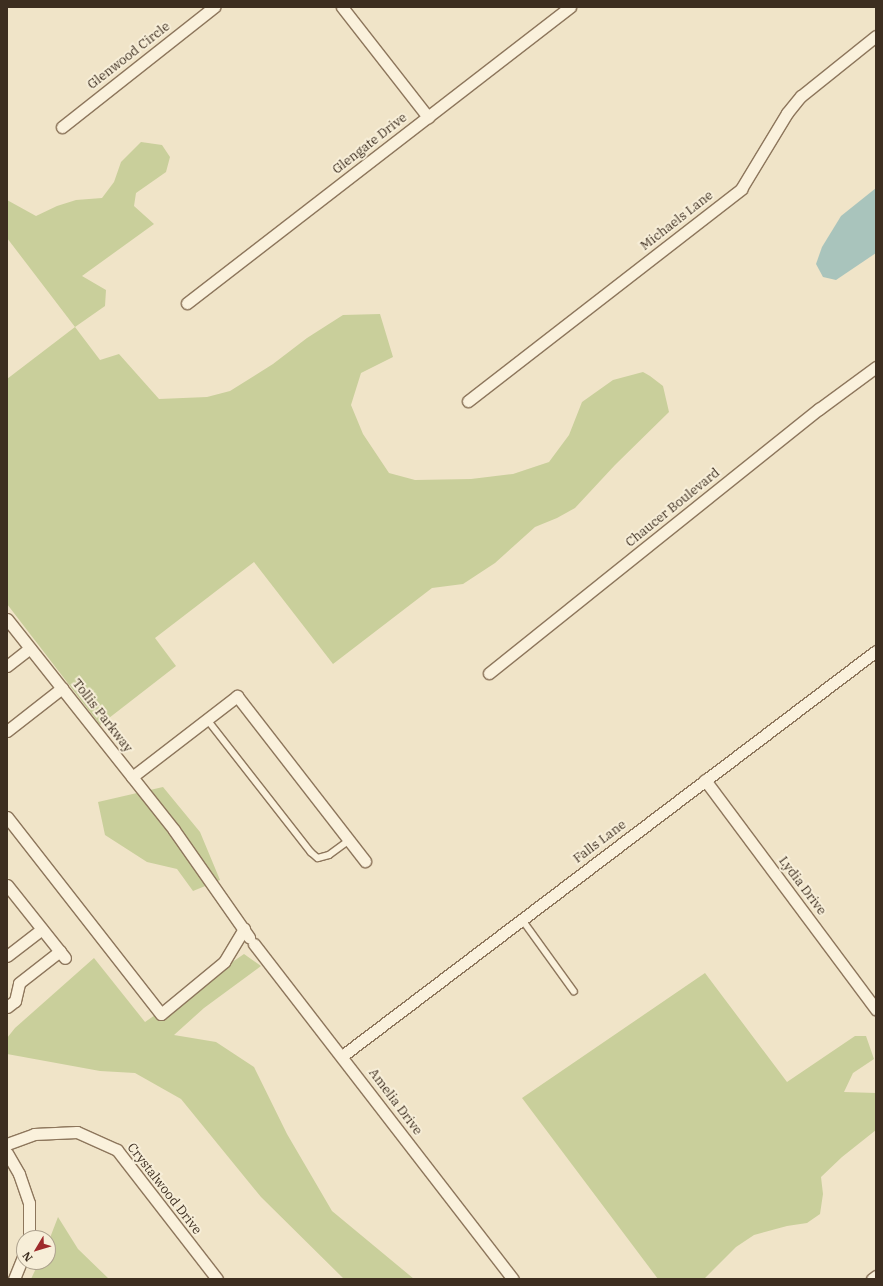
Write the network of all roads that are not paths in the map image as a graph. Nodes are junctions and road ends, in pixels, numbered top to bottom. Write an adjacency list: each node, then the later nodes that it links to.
1 (214, 7): 6 (street, Glenwood Circle)
2 (342, 7): 5 (street)
3 (570, 7): 5 (street, Glengate Drive)
4 (876, 36): 9 (street, Michaels Lane)
5 (428, 117): 7 (street, Glengate Drive)
6 (62, 127)
7 (187, 303)
8 (876, 367): 14 (street, Chaucer Boulevard)
9 (468, 401)
10 (7, 619): 11 (street, Tollis Parkway)
11 (30, 648): 13 (street); 15 (street, Tollis Parkway)
12 (876, 651): 19 (street, Falls Lane)
13 (7, 666)
14 (489, 674)
15 (62, 688): 17 (street); 18 (street, Tollis Parkway)
16 (207, 719): 18 (street); 22 (lane); 22 (street)
17 (7, 731)
18 (132, 777): 21 (street, Tollis Parkway)
19 (705, 780): 25 (street, Falls Lane); 31 (street, Lydia Drive)
20 (7, 817): 27 (street)
21 (174, 830): 27 (street, Amelia Drive)
22 (348, 841): 23 (street)
23 (365, 862)
24 (7, 885): 26 (street)
25 (522, 919): 29 (lane); 32 (street, Falls Lane)
26 (42, 929): 28 (street); 30 (street)
27 (249, 937): 32 (street, Amelia Drive)
28 (7, 956)
29 (574, 991)
30 (7, 1007)
31 (876, 1009)
32 (342, 1056): 38 (street, Amelia Drive)
33 (7, 1144): 37 (street, Crystalwood Drive)
34 (7, 1153): 35 (street)
35 (29, 1230)
36 (876, 1276): 39 (street)
37 (217, 1279)
38 (513, 1279)
39 (872, 1279)

